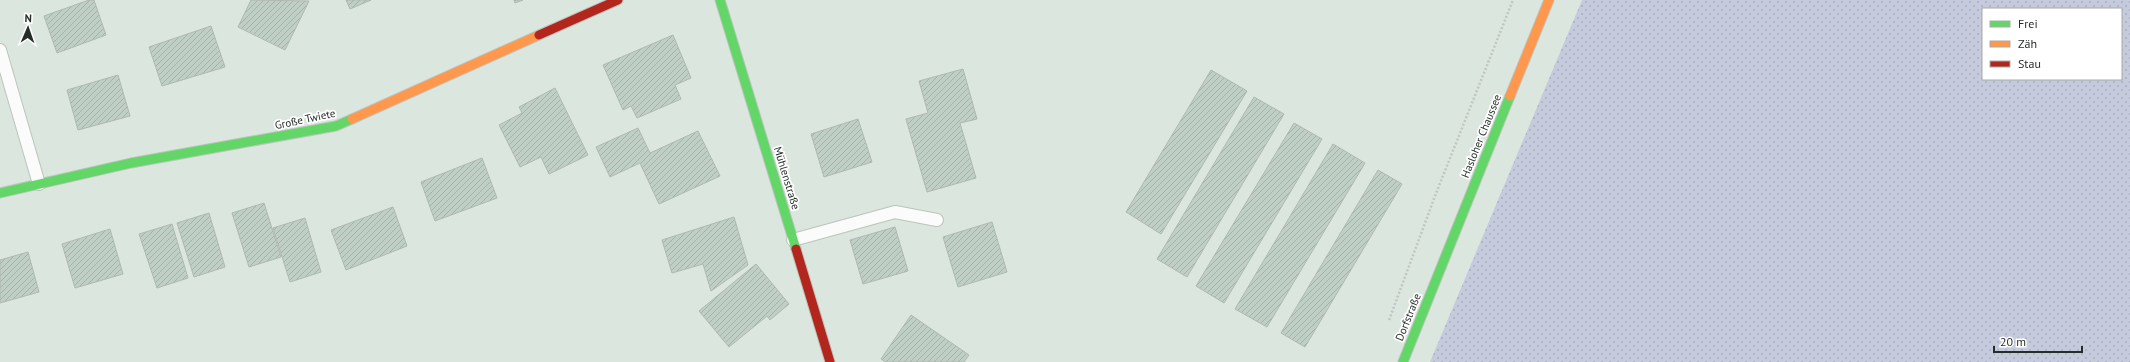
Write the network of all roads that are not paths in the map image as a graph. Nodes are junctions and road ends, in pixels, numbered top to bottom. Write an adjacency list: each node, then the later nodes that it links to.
1 (618, 0): 5 (street, Große Twiete)
2 (720, 0): 8 (street, Mühlenstraße)
3 (1549, 0): 9 (street, Hasloher Chaussee)
4 (0, 50): 5 (lane)
5 (40, 184): 6 (street, Große Twiete)
6 (0, 193)
7 (937, 220): 8 (lane)
8 (793, 240): 10 (street, Mühlenstraße)
9 (1436, 280): 11 (street, Dorfstraße)
10 (830, 362)
11 (1403, 362)

